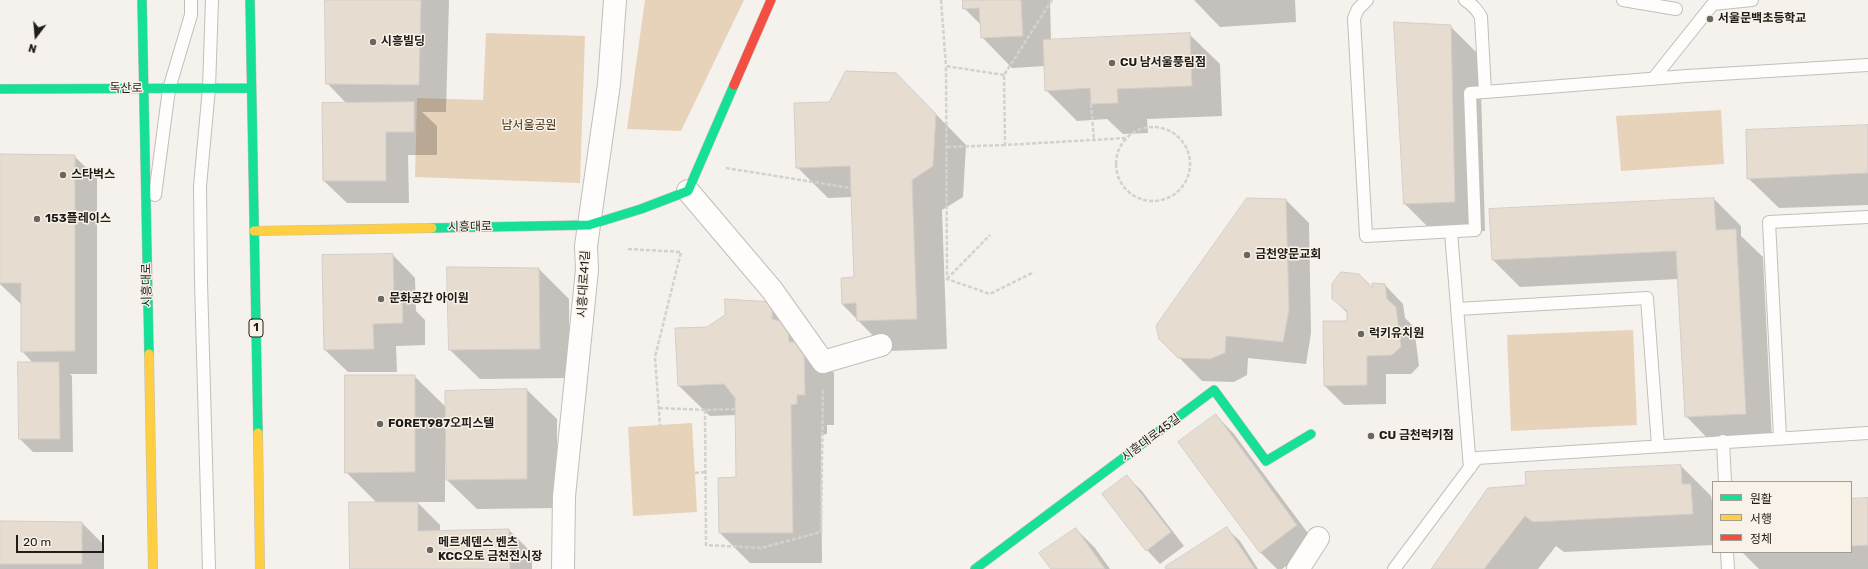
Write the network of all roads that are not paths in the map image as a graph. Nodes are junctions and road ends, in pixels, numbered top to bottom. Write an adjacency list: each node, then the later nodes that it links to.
1 (142, 0): 16 (main road, 시흥대로)
2 (191, 0): 17 (lane)
3 (212, 0): 14 (lane)
4 (250, 0): 15 (main road, 1)
5 (615, 0): 22 (street, 시흥대로41길)
6 (771, 0): 20 (main road)
7 (1367, 0): 24 (lane)
8 (1465, 0): 19 (lane)
9 (1623, 0): 11 (lane)
10 (1752, 0): 13 (lane)
11 (1676, 9)
12 (1868, 65): 13 (lane)
13 (1653, 79): 19 (lane)
14 (209, 88): 15 (main road, 독산로); 17 (main road, 독산로); 38 (lane)
15 (251, 88): 23 (main road, 1)
16 (144, 89): 17 (main road, 독산로); 18 (main road, 독산로); 25 (main road, 시흥대로)
17 (169, 89): 25 (lane)
18 (0, 90)
19 (1485, 92): 24 (lane)
20 (688, 191): 22 (main road, 시흥대로); 27 (street)
21 (1868, 217): 30 (lane)
22 (589, 225): 23 (main road, 시흥대로); 40 (street, 시흥대로41길)
23 (254, 231): 39 (main road, 1)
24 (1451, 232): 26 (lane)
25 (147, 276): 37 (main road, 시흥대로)
26 (1457, 309): 32 (lane); 33 (lane)
27 (880, 345)
28 (1868, 433): 30 (lane)
29 (1311, 434): 41 (main road, 시흥대로45길)
30 (1780, 437): 31 (lane)
31 (1723, 441): 32 (lane); 34 (lane)
32 (1658, 446): 33 (lane)
33 (1470, 468): 43 (lane)
34 (1725, 481)
35 (1318, 538): 42 (street)
36 (1727, 553): 44 (lane)
37 (153, 569)
38 (209, 569)
39 (260, 569)
40 (563, 569)
41 (975, 569)
42 (1298, 569)
43 (1394, 569)
44 (1728, 569)

